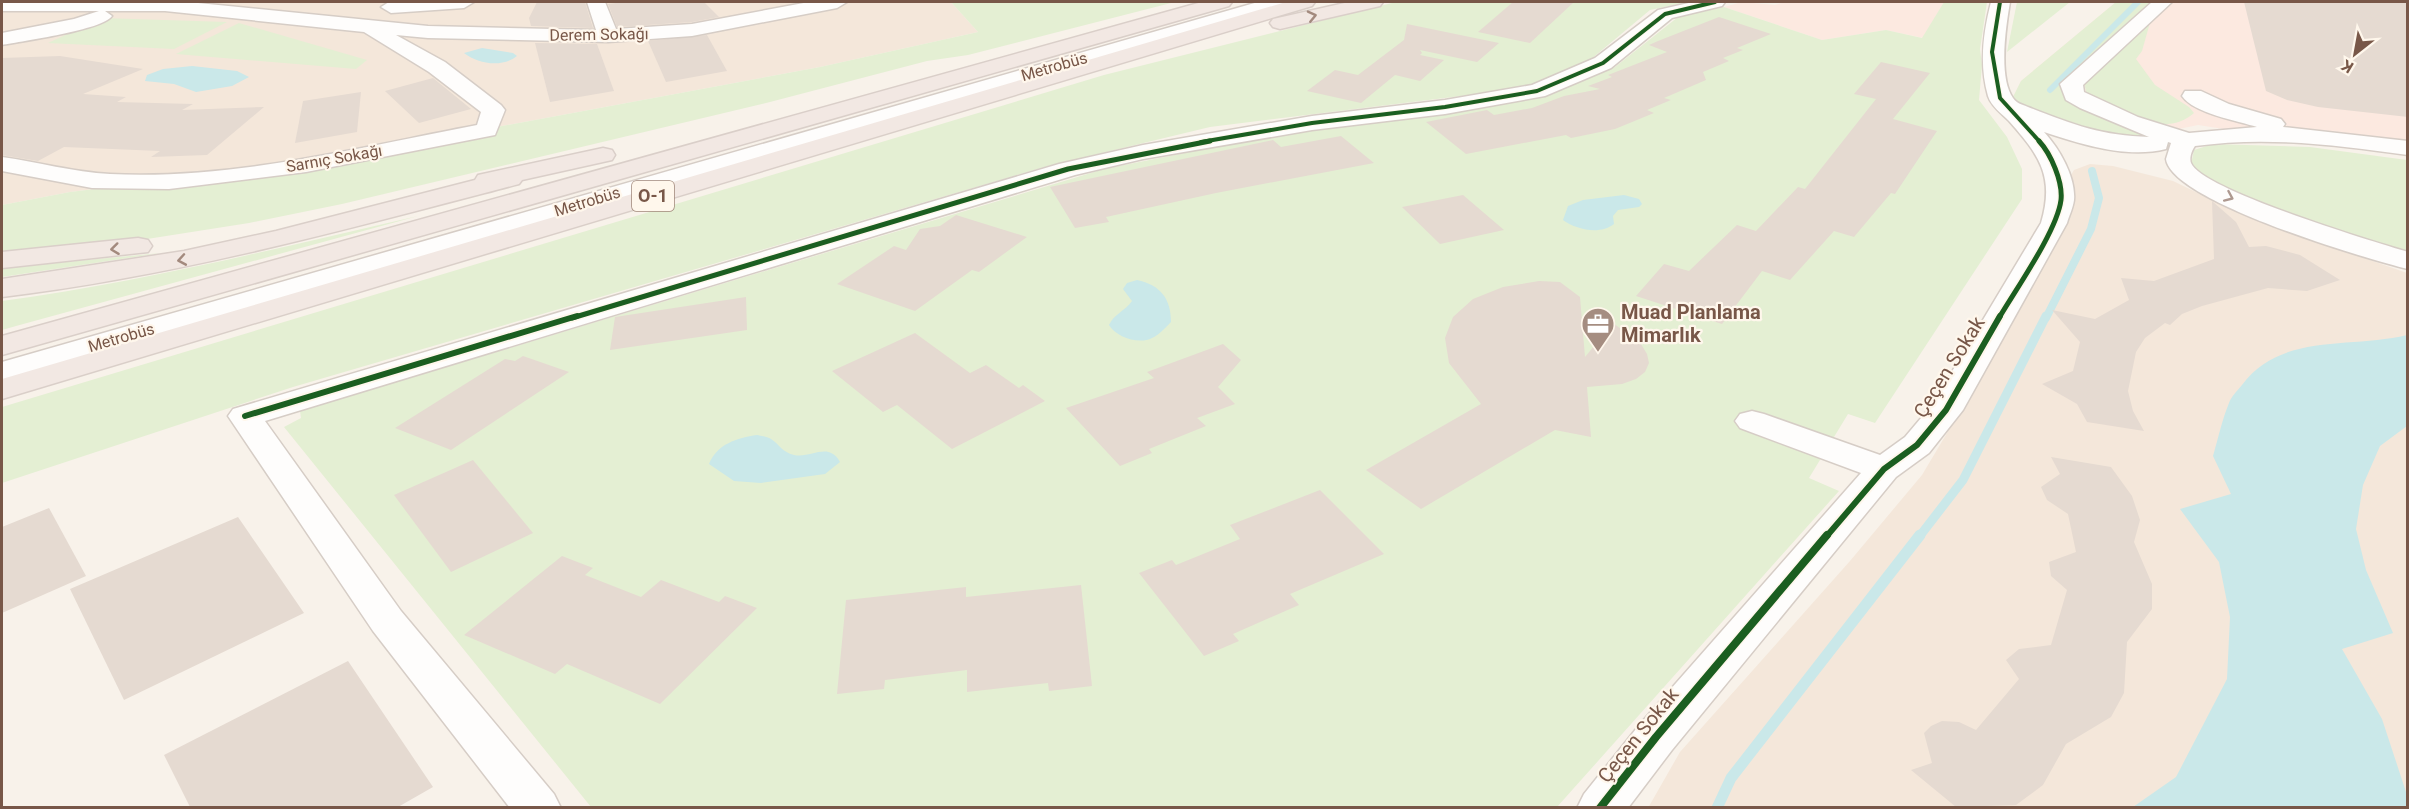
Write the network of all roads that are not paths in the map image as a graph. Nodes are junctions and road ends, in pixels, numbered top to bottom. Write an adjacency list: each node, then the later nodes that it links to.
1 (464, 2): 12 (street)
2 (596, 2): 18 (street)
3 (837, 2): 15 (street, Derem Sokağı)
4 (1222, 2): 16 (highway, O-1)
5 (1257, 2): 33 (street, Metrobüs)
6 (1278, 2): 34 (street, Metrobüs)
7 (1305, 2): 20 (highway, O-1)
8 (1373, 2): 20 (highway, one-way to 8)
9 (1715, 2): 38 (street)
10 (2000, 2): 21 (street)
11 (2163, 2): 22 (street)
12 (388, 4): 17 (street)
13 (2, 5): 14 (street, Derem Sokağı)
14 (130, 5): 17 (street, Derem Sokağı); 19 (street)
15 (778, 6): 18 (street, Derem Sokağı)
16 (1156, 20): 25 (highway); 32 (highway, O-1)
17 (360, 23): 18 (street, Derem Sokağı); 27 (street, Sarnıç Sokağı)
18 (608, 36)
19 (2, 39)
20 (1091, 67): 35 (highway, O-1)
21 (1999, 86): 26 (street); 26 (street)
22 (2191, 140): 23 (street); 23 (street); 26 (street); 28 (street)
23 (2362, 141): 24 (street)
24 (2408, 148)
25 (626, 150): 29 (highway, one-way to 29); 31 (highway, one-way to 31)
26 (2076, 156): 28 (street); 37 (street, Çeçen Sokak)
27 (2, 164)
28 (2193, 179): 30 (street, one-way to 30)
29 (2, 260)
30 (2408, 261)
31 (2, 288)
32 (2, 346)
33 (2, 362)
34 (2, 372)
35 (2, 389)
36 (1752, 421): 37 (street)
37 (1884, 470): 39 (street, Çeçen Sokak)
38 (538, 807)
39 (1600, 807)

